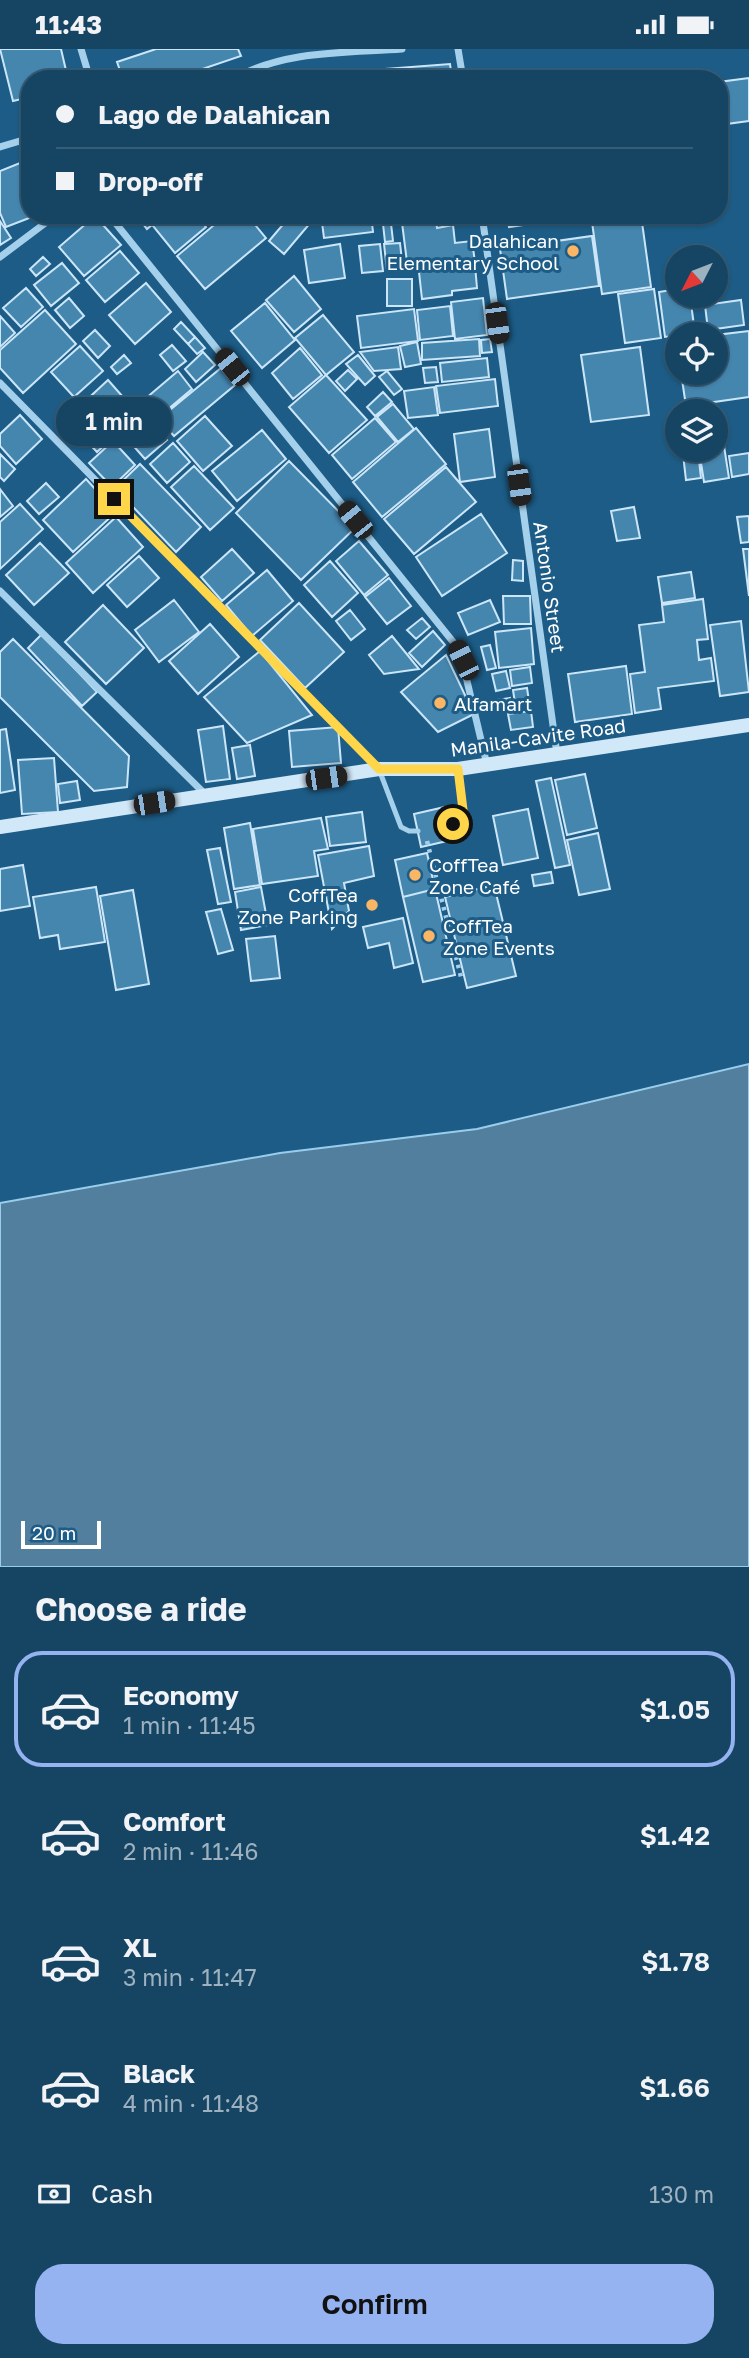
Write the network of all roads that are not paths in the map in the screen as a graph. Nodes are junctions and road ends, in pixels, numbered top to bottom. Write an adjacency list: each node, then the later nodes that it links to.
1 (81, 49): 5 (street)
2 (402, 49): 4 (street)
3 (458, 49): 7 (street)
4 (295, 53): 6 (street)
5 (87, 70)
6 (249, 70)
7 (462, 70)
8 (21, 141): 9 (street)
9 (0, 148)
10 (44, 224): 13 (street)
11 (116, 224): 18 (street)
12 (483, 224): 17 (street, Antonio Street)
13 (0, 257)
14 (0, 383): 19 (street)
15 (0, 591): 21 (street)
16 (749, 725): 17 (main road, Manila-Cavite Road)
17 (557, 754): 18 (main road, Manila-Cavite Road)
18 (487, 765): 20 (main road, Manila-Cavite Road)
19 (379, 769): 20 (main road, Manila-Cavite Road); 21 (main road, Manila-Cavite Road); 24 (lane)
20 (458, 769): 22 (lane)
21 (205, 795): 23 (main road, Manila-Cavite Road)
22 (453, 824)
23 (0, 827)
24 (421, 830)

